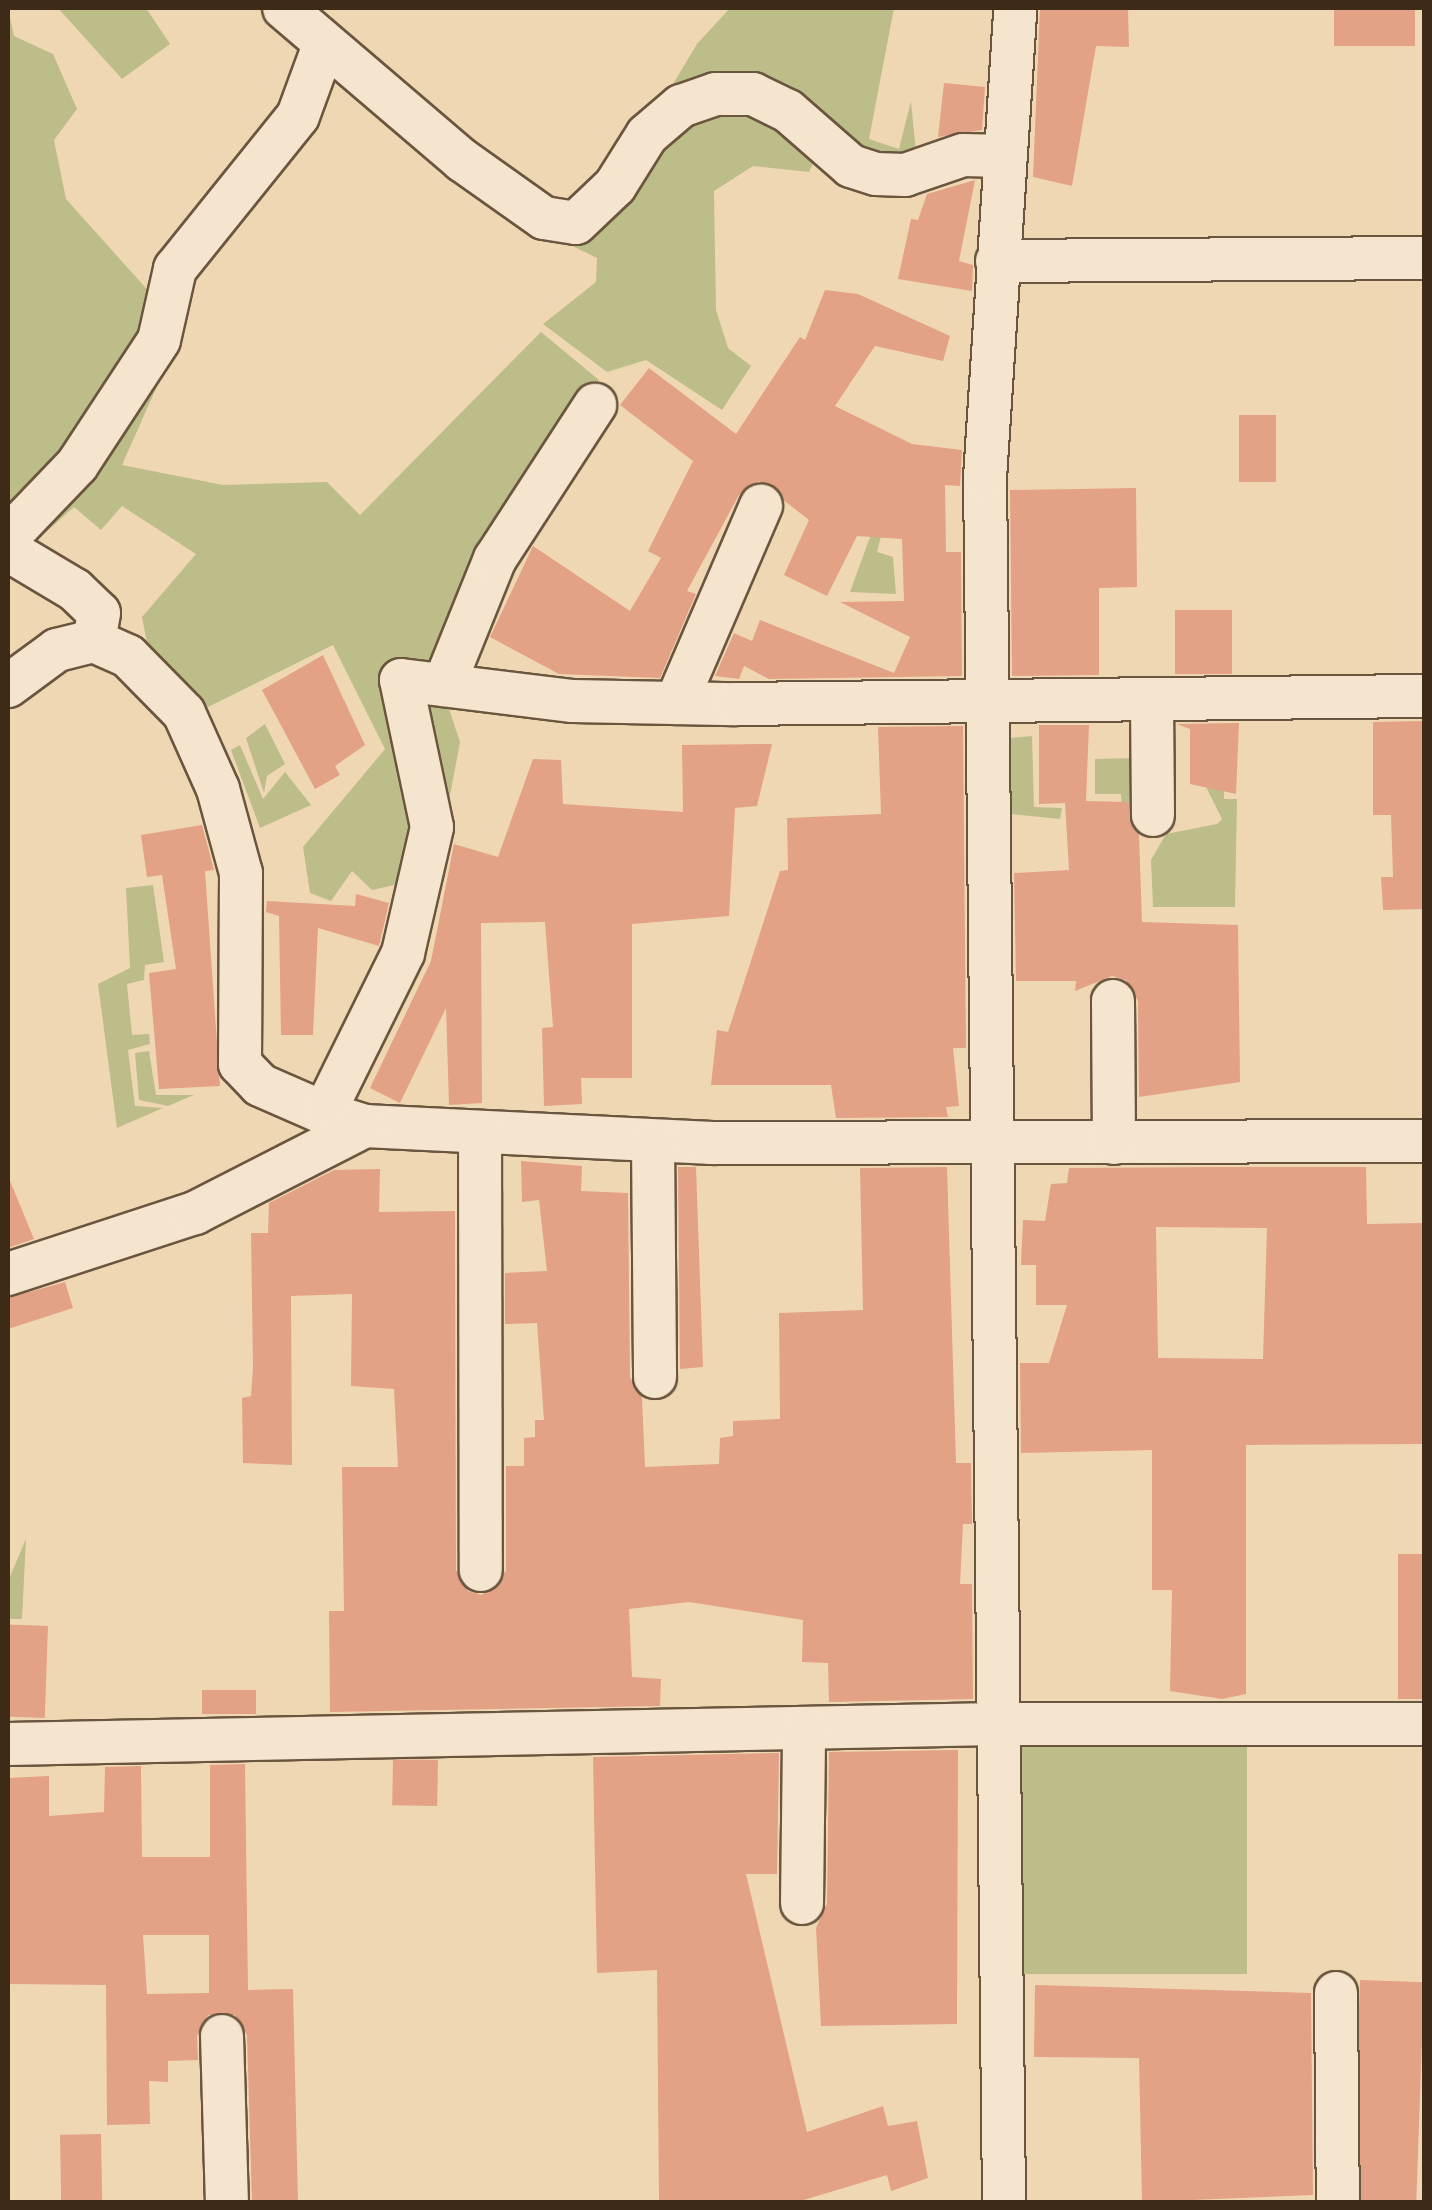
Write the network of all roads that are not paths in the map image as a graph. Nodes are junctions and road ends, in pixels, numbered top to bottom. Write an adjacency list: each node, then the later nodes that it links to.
1 (284, 8): 3 (street)
2 (1015, 8): 4 (street)
3 (324, 45): 4 (street); 9 (street)
4 (1006, 156): 6 (street)
5 (1424, 258): 6 (street)
6 (997, 261): 15 (street)
7 (594, 405): 12 (street)
8 (761, 506): 17 (street)
9 (8, 537)
10 (8, 550): 11 (street)
11 (94, 640): 13 (street); 20 (street)
12 (444, 685): 17 (street); 20 (street)
13 (8, 686)
14 (1424, 696): 16 (street)
15 (990, 700): 16 (street); 17 (street); 25 (street)
16 (1152, 700): 18 (street)
17 (676, 703)
18 (1153, 815)
19 (1113, 1001): 26 (street)
20 (324, 1114): 21 (street)
21 (365, 1126): 22 (street); 27 (street)
22 (480, 1134): 23 (street); 29 (street)
23 (653, 1141): 25 (street); 28 (street)
24 (1424, 1141): 26 (street)
25 (995, 1143): 26 (street); 30 (street)
26 (1114, 1143)
27 (8, 1274)
28 (655, 1378)
29 (481, 1570)
30 (996, 1724): 31 (street); 32 (street); 38 (street)
31 (1424, 1724)
32 (804, 1728): 33 (street); 34 (street)
33 (8, 1744)
34 (802, 1903)
35 (1336, 1993): 39 (street)
36 (222, 2036): 37 (street)
37 (227, 2202)
38 (1004, 2202)
39 (1338, 2202)

